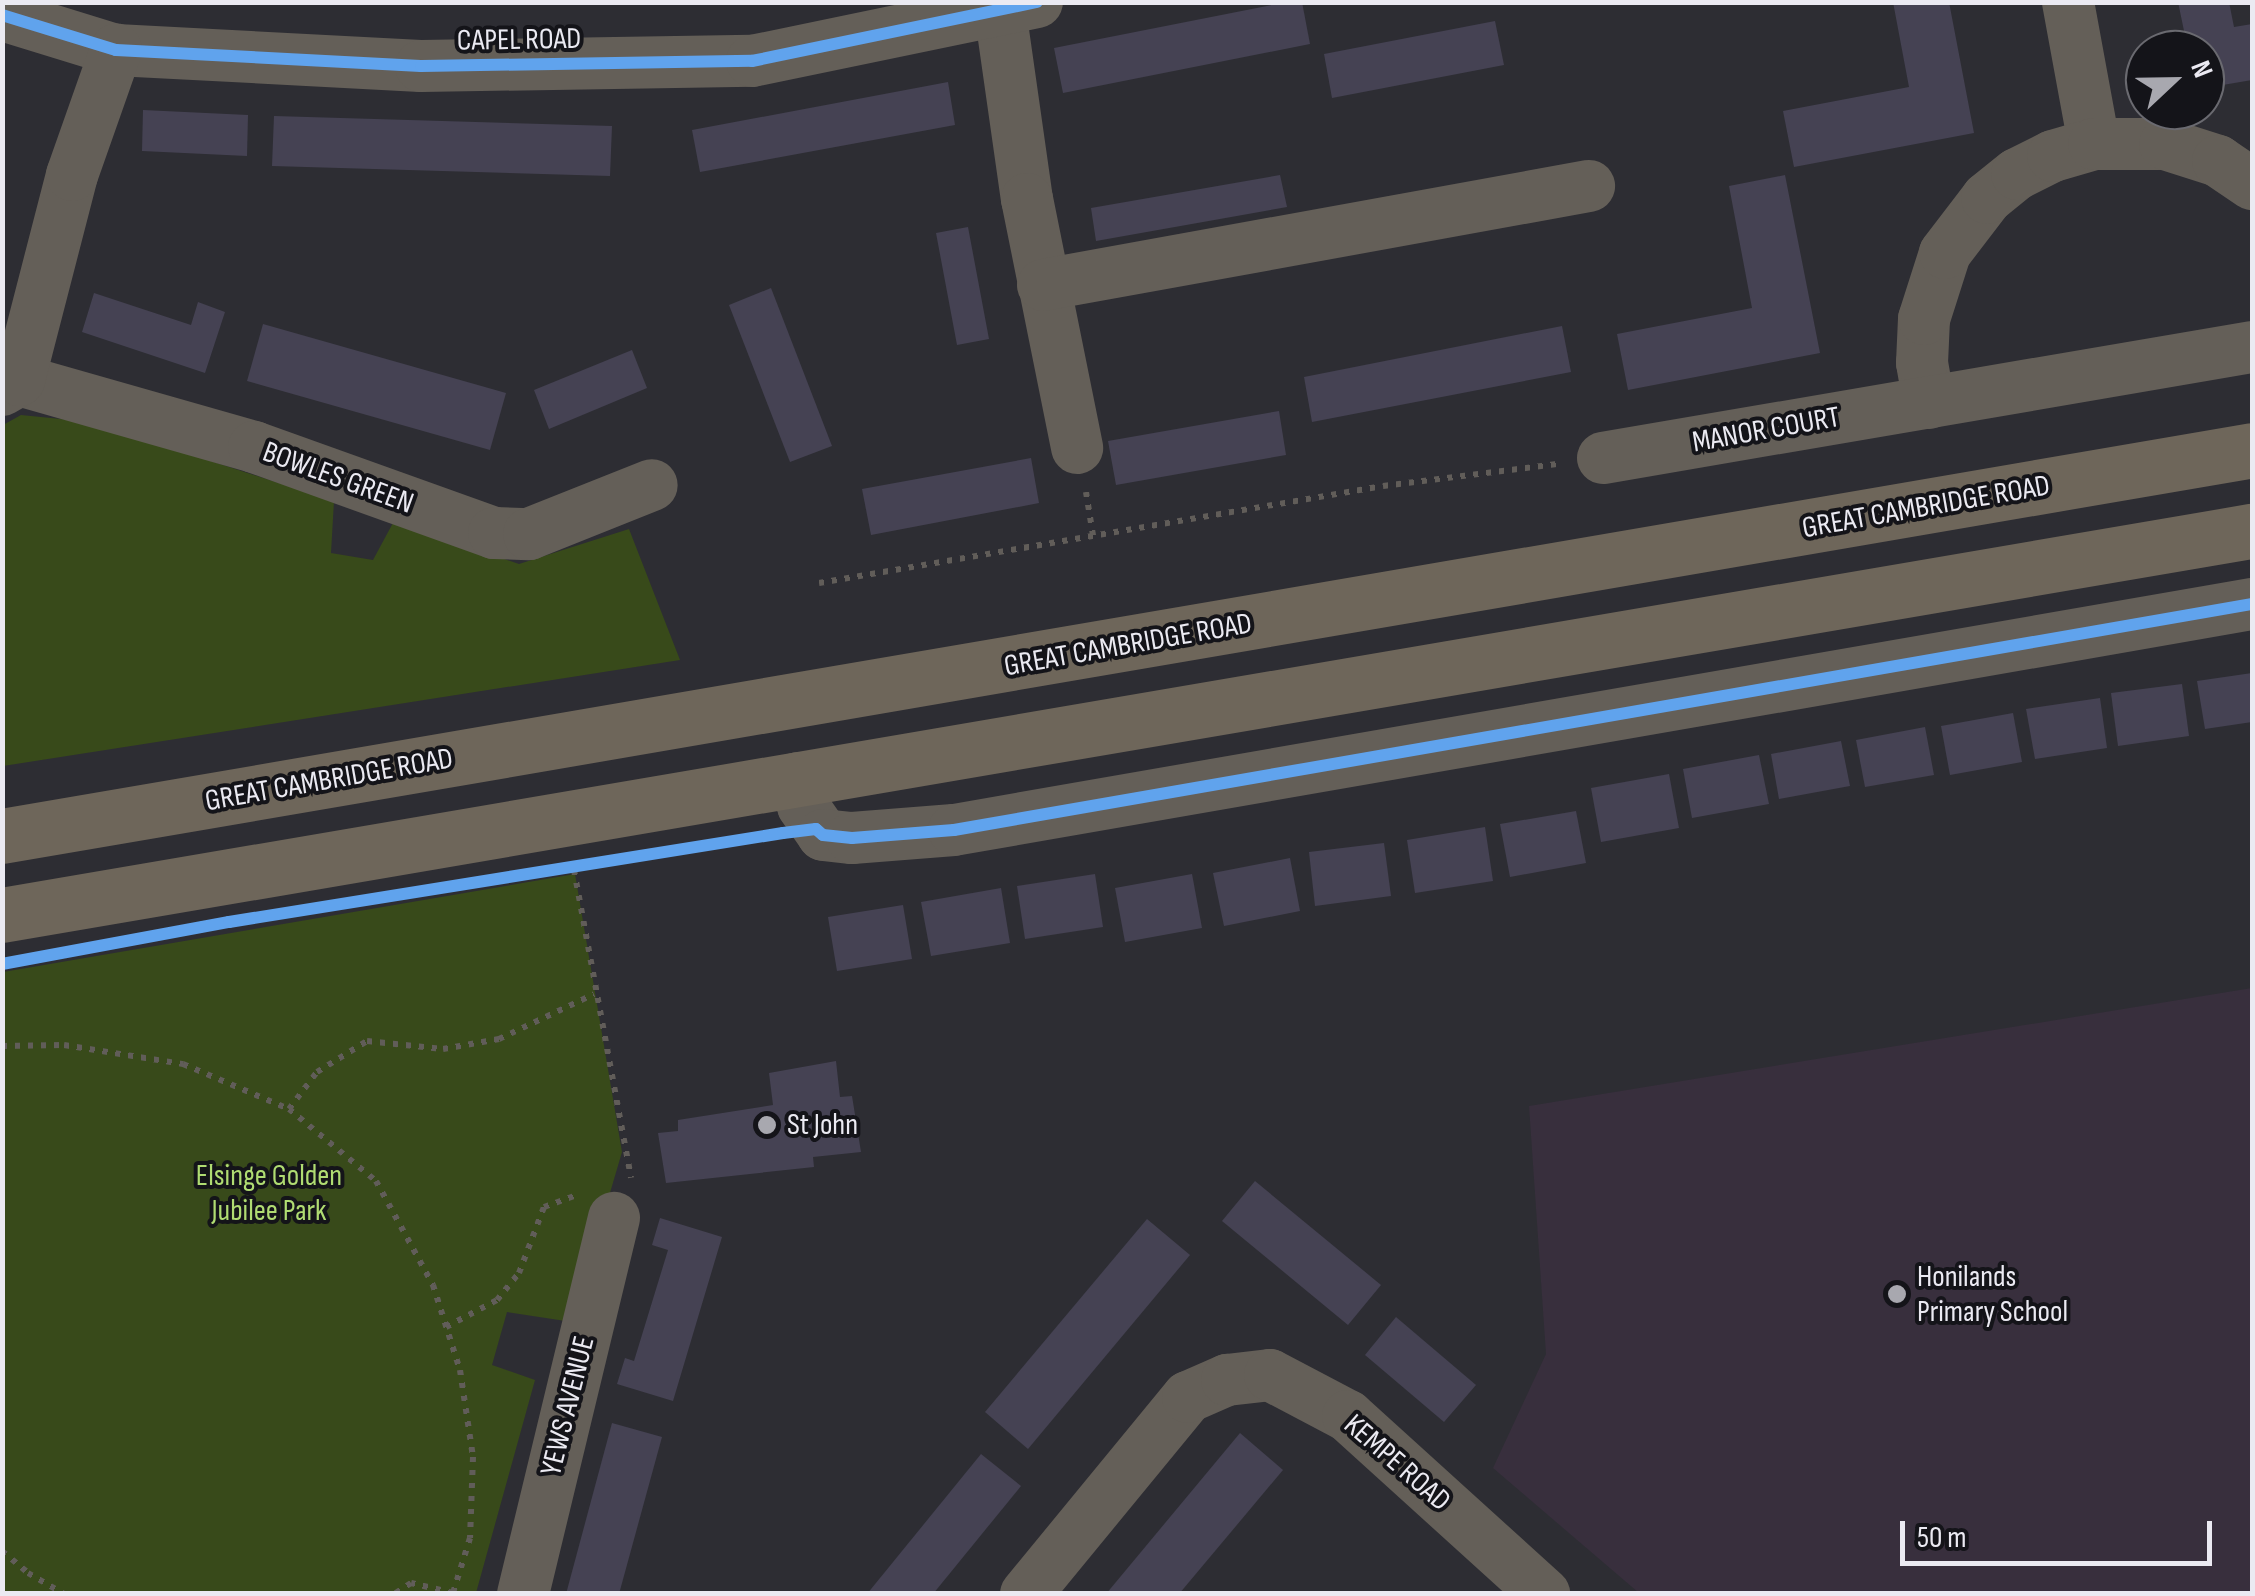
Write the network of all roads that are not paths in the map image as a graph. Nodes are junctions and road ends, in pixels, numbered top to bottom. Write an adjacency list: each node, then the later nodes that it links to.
1 (2068, 2): 5 (street)
2 (1018, 6): 4 (street, CAPEL ROAD); 8 (street)
3 (2, 15): 4 (street, CAPEL ROAD)
4 (116, 50): 10 (street, BOWLES GREEN)
5 (2094, 144): 6 (street); 11 (street)
6 (2252, 184)
7 (1589, 186): 8 (street)
8 (1043, 285): 12 (street)
9 (2252, 347): 11 (street, MANOR COURT)
10 (11, 385): 15 (street, BOWLES GREEN)
11 (1929, 402): 14 (street, MANOR COURT)
12 (1077, 448)
13 (2252, 450): 19 (highway, GREAT CAMBRIDGE ROAD)
14 (1603, 458)
15 (652, 485)
16 (2252, 531): 18 (highway)
17 (2252, 604): 18 (street)
18 (798, 778): 20 (highway)
19 (2, 836)
20 (2, 915)
21 (610, 1195): 22 (street, YEWS AVENUE)
22 (523, 1594)
23 (1026, 1594): 24 (street, KEMPE ROAD)
24 (1544, 1594)

